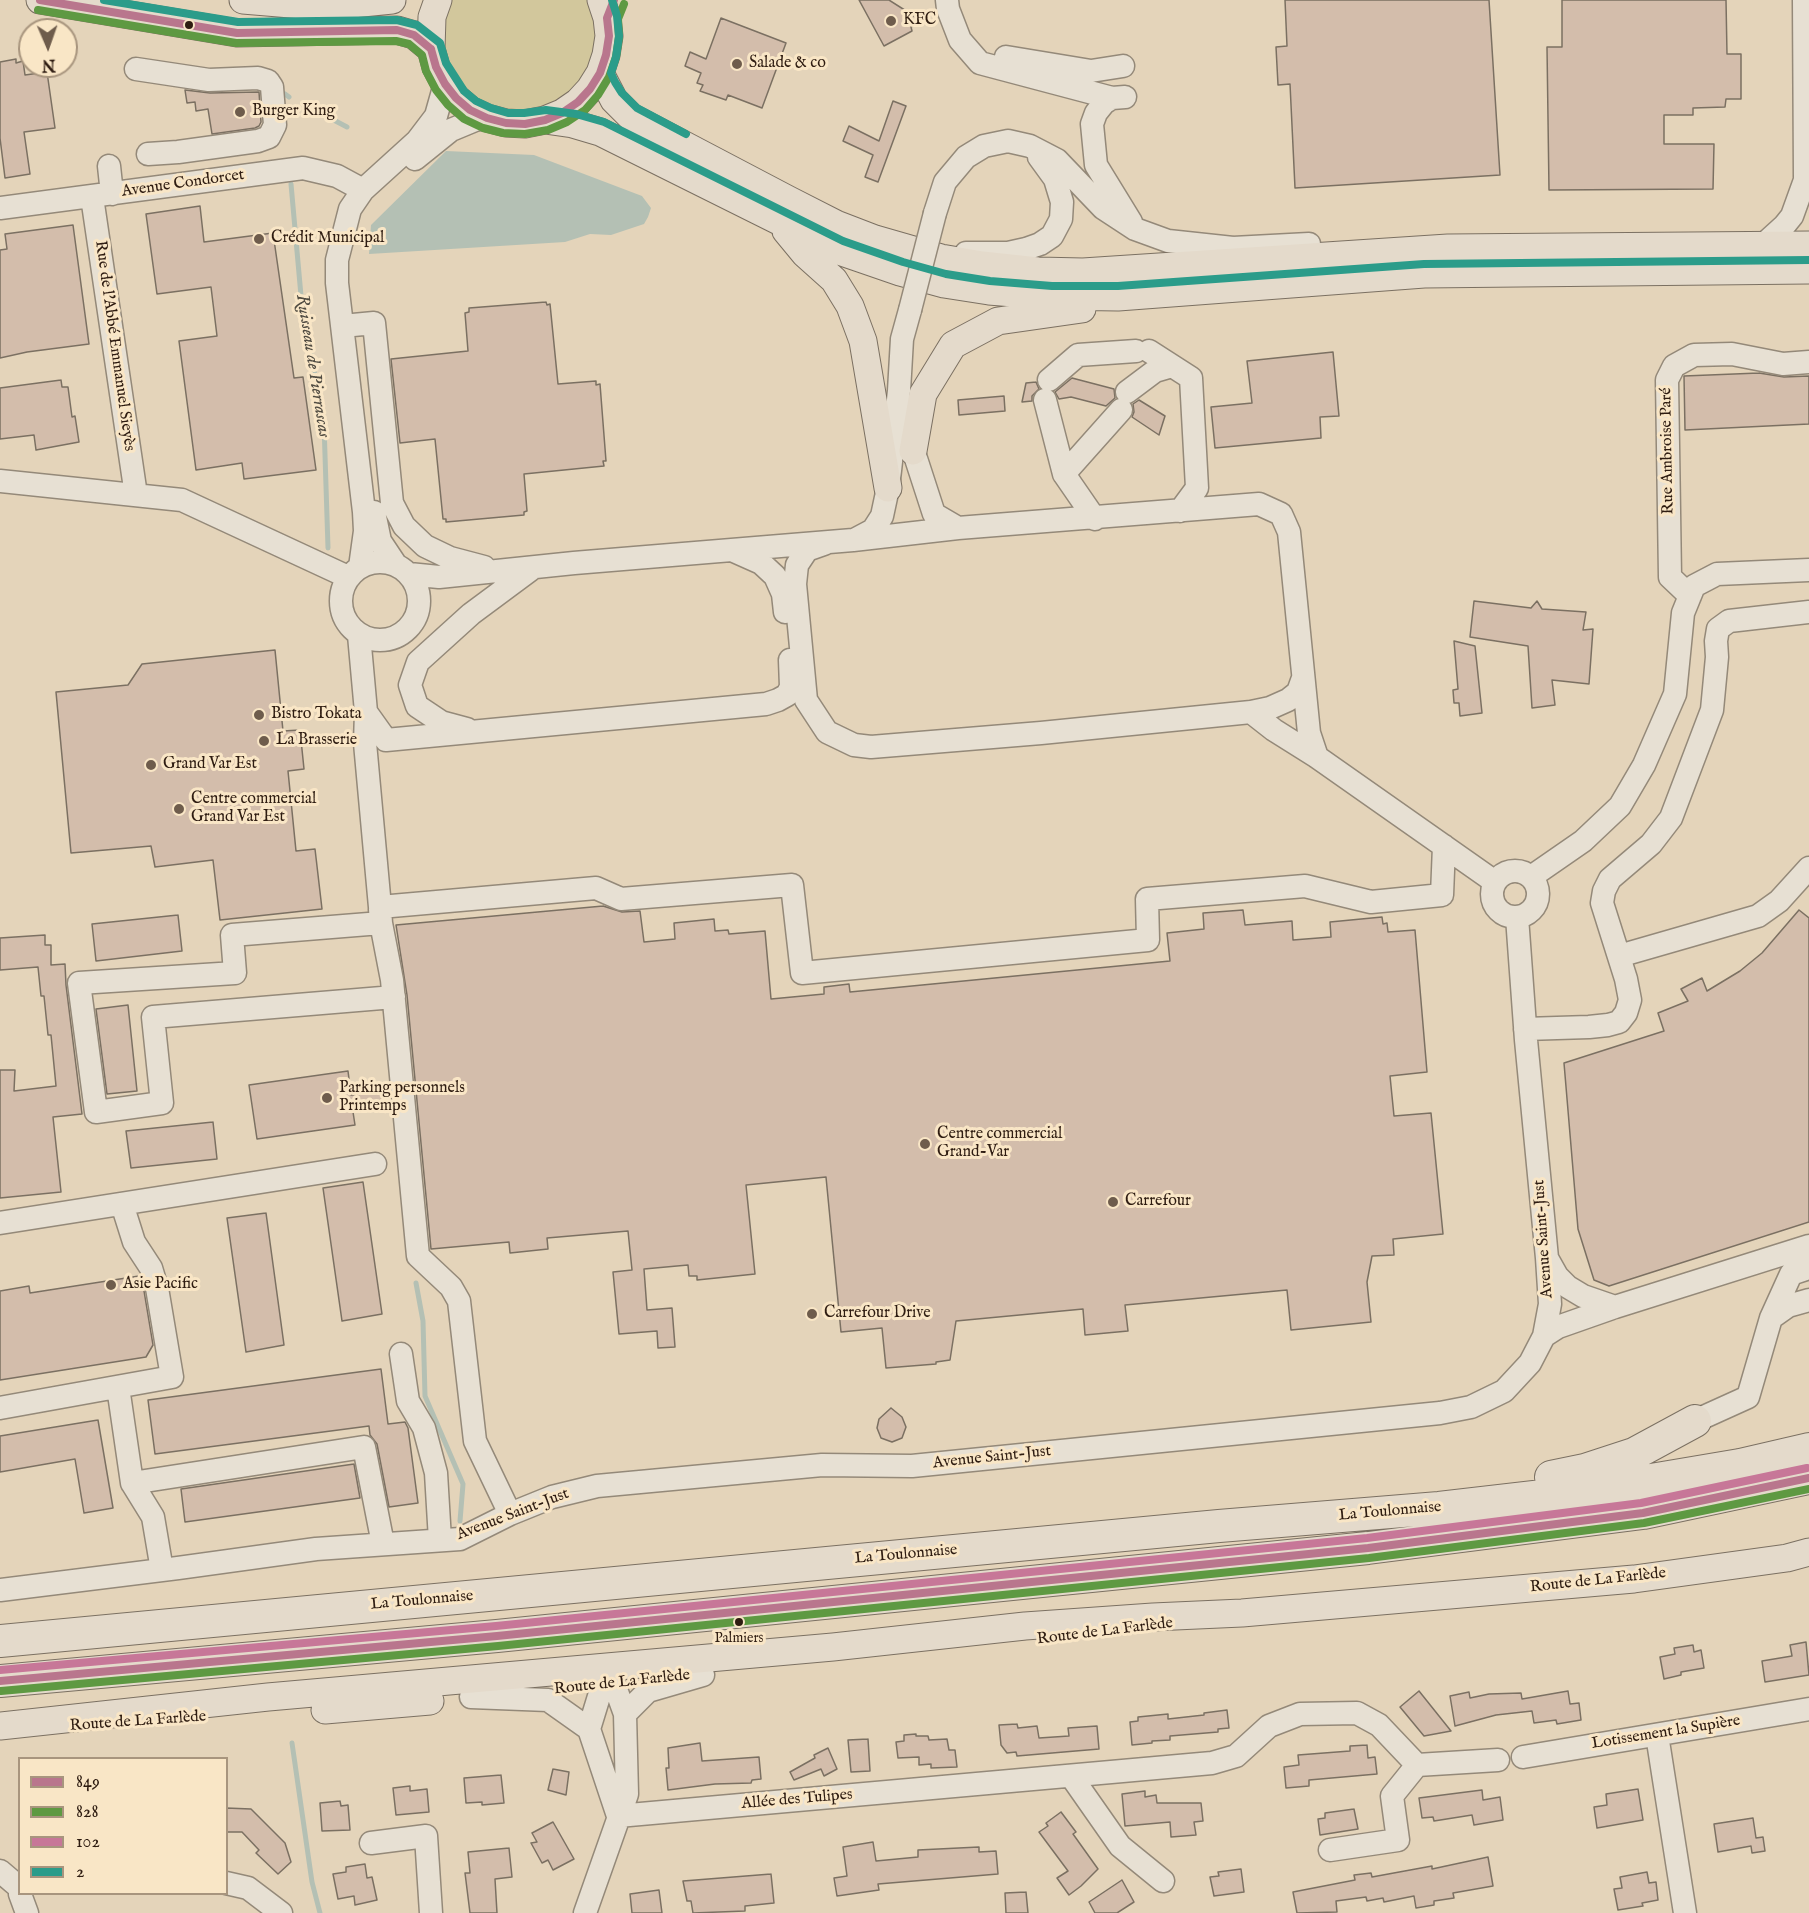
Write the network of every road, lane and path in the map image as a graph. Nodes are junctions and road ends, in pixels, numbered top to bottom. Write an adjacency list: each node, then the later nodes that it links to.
1 (40, 0): 9 (main road)
2 (243, 0): 3 (main road)
3 (392, 0)
4 (438, 0): 9 (main road)
5 (947, 0): 8 (street)
6 (1804, 0): 19 (street)
7 (607, 6): 12 (main road)
8 (960, 40): 10 (street); 24 (street)
9 (431, 49): 13 (main road)
10 (1123, 66)
11 (136, 69): 17 (street)
12 (600, 73): 15 (main road); 28 (main road)
13 (445, 84): 14 (main road); 20 (street)
14 (487, 118): 15 (main road); 31 (street)
15 (545, 120): 23 (main road)
16 (1030, 146): 24 (street); 28 (street); 34 (street, bridge)
17 (148, 154)
18 (109, 166): 21 (street, Rue de l'Abbé Emmanuel Sieyès)
19 (1807, 182): 26 (street)
20 (363, 190): 21 (street, Avenue Condorcet); 50 (street)
21 (102, 195): 22 (street, Avenue Condorcet); 39 (street, Rue de l'Abbé Emmanuel Sieyès)
22 (0, 208)
23 (779, 223): 30 (main road); 38 (main road)
24 (1135, 229): 27 (street)
25 (1809, 244): 26 (main road)
26 (1762, 246): 27 (main road)
27 (1448, 248): 28 (main road)
28 (919, 252)
29 (1809, 270): 30 (main road)
30 (1118, 297): 35 (main road)
31 (353, 325): 42 (street); 47 (street)
32 (1809, 362): 51 (street, Rue Ambroise Paré)
33 (1172, 366): 36 (street); 36 (street); 40 (street)
34 (899, 391): 35 (street); 38 (street)
35 (913, 451): 43 (street)
36 (1064, 474): 41 (street)
37 (0, 481): 39 (street)
38 (888, 488): 44 (street)
39 (136, 495): 50 (street)
40 (1180, 510): 41 (street); 54 (street)
41 (1095, 519): 43 (street)
42 (404, 526): 47 (street); 48 (street)
43 (958, 528): 44 (street)
44 (843, 541): 45 (street); 55 (street)
45 (730, 550): 46 (street); 57 (street)
46 (535, 567): 48 (street); 57 (street)
47 (402, 569): 48 (street); 50 (street); 53 (street)
48 (500, 570)
49 (1809, 570): 51 (street)
50 (354, 572): 53 (street)
51 (1690, 596): 61 (street)
52 (1809, 612): 65 (street)
53 (359, 635): 56 (street)
54 (1303, 678): 55 (street); 58 (street)
55 (1251, 711): 58 (street)
56 (366, 712): 57 (street); 63 (street)
57 (479, 732)
58 (1317, 757): 59 (street)
59 (1444, 846): 62 (street); 63 (street)
60 (1809, 868): 65 (street)
61 (1531, 877): 62 (street); 64 (street)
62 (1496, 882): 64 (street)
63 (380, 915): 66 (street); 66 (street)
64 (1517, 917): 67 (street, Avenue Saint-Just)
65 (1619, 956): 67 (street)
66 (394, 997): 85 (street)
67 (1525, 1029): 72 (street, Avenue Saint-Just)
68 (375, 1164): 69 (street)
69 (122, 1204): 70 (street); 79 (street)
70 (0, 1223)
71 (1809, 1246): 75 (street)
72 (1547, 1258): 75 (street); 77 (street, Avenue Saint-Just)
73 (1809, 1268): 76 (street)
74 (1809, 1300): 76 (street)
75 (1615, 1307): 77 (street)
76 (1771, 1318): 81 (street)
77 (1544, 1336): 85 (street, Avenue Saint-Just)
78 (401, 1354): 87 (street)
79 (118, 1387): 80 (street); 84 (street)
80 (0, 1408)
81 (1695, 1421): 86 (highway)
82 (1809, 1449): 86 (highway, La Toulonnaise)
83 (1809, 1478): 96 (highway, La Toulonnaise)
84 (132, 1483): 88 (street); 90 (street)
85 (510, 1514): 87 (street, Avenue Saint-Just)
86 (1219, 1526): 93 (highway, La Toulonnaise)
87 (440, 1540): 88 (street, Avenue Saint-Just)
88 (382, 1544): 90 (street, Avenue Saint-Just)
89 (1809, 1552): 92 (main road, Route de La Farlède)
90 (162, 1570): 91 (street, Avenue Saint-Just)
91 (0, 1590)
92 (1242, 1613): 94 (main road, Route de La Farlède); 95 (main road, Route de La Farlède)
93 (0, 1641)
94 (703, 1675): 95 (main road, Route de La Farlède); 99 (street)
95 (607, 1679): 97 (main road, Route de La Farlède); 99 (street); 100 (main road, Route de La Farlède); 101 (street)
96 (0, 1681)
97 (471, 1697): 100 (main road, Route de La Farlède); 101 (street)
98 (1809, 1709): 102 (street, Lotissement la Supière)
99 (625, 1714): 107 (street)
100 (0, 1727)
101 (589, 1729): 107 (street)
102 (1657, 1735): 103 (street, Lotissement la Supière); 119 (street)
103 (1523, 1757)
104 (1498, 1760): 105 (street)
105 (1417, 1765): 106 (street, Allée des Tulipes); 109 (street)
106 (1071, 1776): 107 (street, Allée des Tulipes); 111 (street)
107 (618, 1816): 118 (street)
108 (371, 1843): 117 (street)
109 (1330, 1850)
110 (0, 1871): 113 (street)
111 (1163, 1881)
112 (228, 1883): 116 (street)
113 (18, 1888)
114 (22, 1895): 115 (street)
115 (27, 1913)
116 (281, 1913)
117 (431, 1913)
118 (585, 1913)
119 (1685, 1913)

